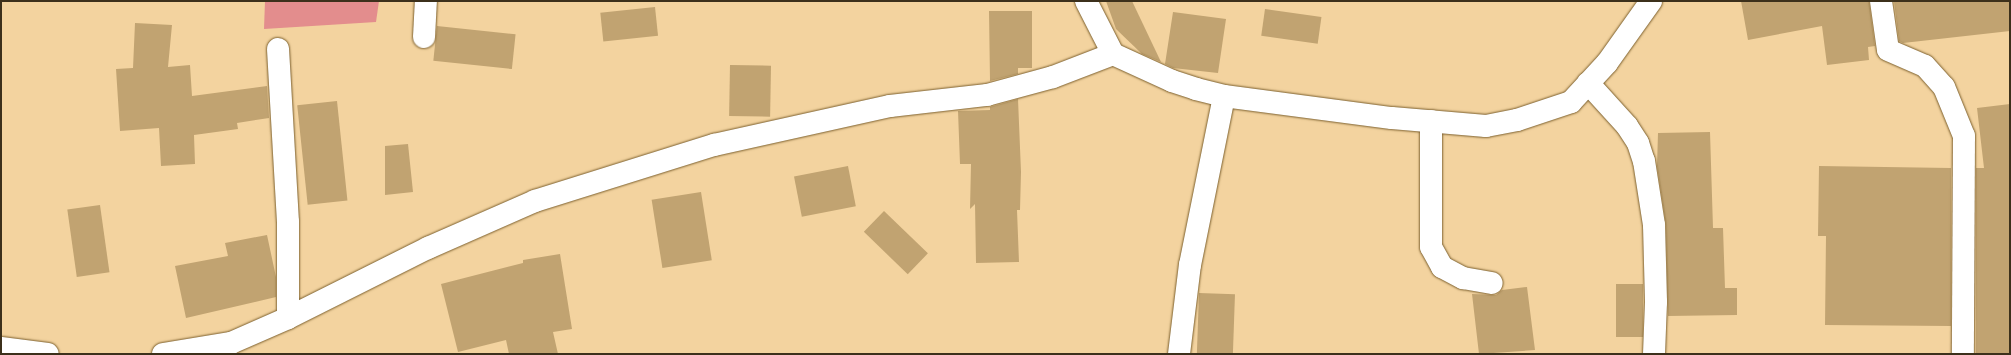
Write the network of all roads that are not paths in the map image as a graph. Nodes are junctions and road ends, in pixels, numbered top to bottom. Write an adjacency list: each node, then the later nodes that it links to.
1 (426, 1): 5 (street)
2 (1086, 1): 7 (street)
3 (1650, 1): 8 (street)
4 (1881, 1): 19 (street)
5 (424, 37)
6 (278, 49): 12 (street)
7 (1113, 54): 9 (street); 12 (street)
8 (1588, 84): 10 (street); 18 (street)
9 (1224, 96): 10 (street); 17 (street)
10 (1431, 121): 11 (street)
11 (1492, 283)
12 (288, 318): 14 (street)
13 (1, 348): 15 (street)
14 (231, 348): 16 (street)
15 (48, 354)
16 (163, 354)
17 (1179, 354)
18 (1654, 354)
19 (1963, 354)

